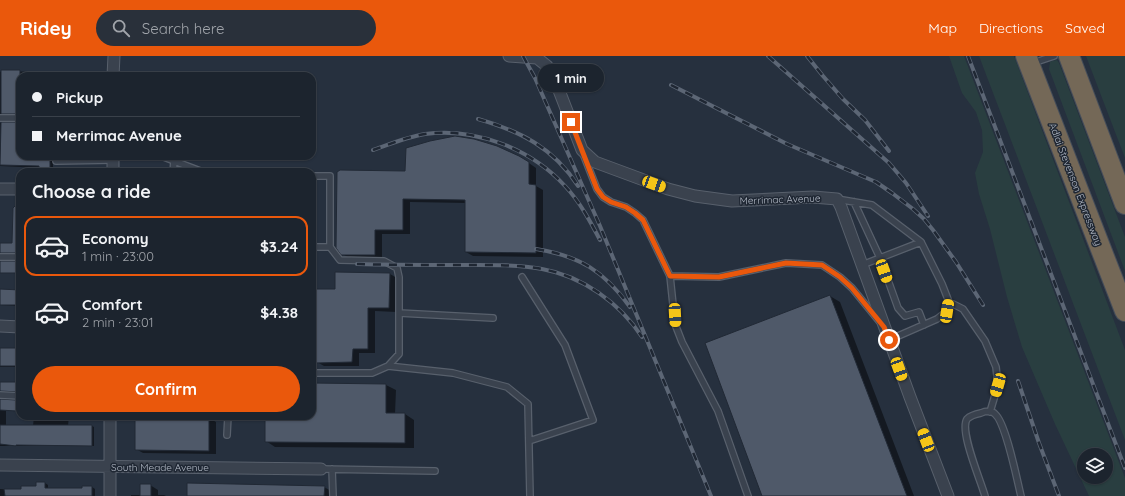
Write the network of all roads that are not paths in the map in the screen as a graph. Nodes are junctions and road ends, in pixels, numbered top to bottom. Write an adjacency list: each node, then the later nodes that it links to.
1 (114, 56): 7 (street)
2 (509, 56): 3 (street, Merrimac Avenue)
3 (523, 56): 10 (street, Merrimac Avenue)
4 (1054, 56): 6 (lane)
5 (1070, 56): 21 (highway)
6 (1028, 60): 32 (highway, Adlai Stevenson Expressway)
7 (114, 72)
8 (0, 118): 9 (lane)
9 (16, 118)
10 (582, 150): 19 (street, Merrimac Avenue); 29 (lane)
11 (56, 160): 12 (lane)
12 (75, 160)
13 (174, 161): 14 (lane); 15 (lane)
14 (173, 168)
15 (192, 168)
16 (316, 176): 24 (lane)
17 (0, 189): 18 (street)
18 (16, 189)
19 (837, 199): 20 (lane); 28 (street)
20 (854, 202): 22 (lane); 27 (lane)
21 (1125, 204)
22 (921, 242): 27 (lane); 31 (lane)
23 (316, 247): 24 (lane)
24 (330, 247): 33 (lane)
25 (0, 257): 26 (lane)
26 (16, 257)
27 (880, 258): 28 (lane); 35 (lane)
28 (862, 266): 38 (street)
29 (670, 276): 38 (lane); 57 (lane)
30 (522, 277): 48 (lane)
31 (949, 302): 35 (lane); 44 (lane)
32 (1125, 311)
33 (399, 313): 34 (lane); 40 (lane)
34 (493, 318)
35 (924, 325): 39 (lane)
36 (0, 326): 37 (street)
37 (16, 327)
38 (884, 327): 39 (street)
39 (889, 340): 58 (street)
40 (388, 366): 41 (lane); 48 (lane)
41 (316, 373)
42 (0, 396): 43 (lane)
43 (16, 396)
44 (990, 412): 59 (lane); 60 (lane)
45 (110, 420): 50 (street)
46 (228, 420): 47 (lane)
47 (227, 435)
48 (529, 441): 56 (lane)
49 (0, 465): 50 (street, South Meade Avenue)
50 (110, 467): 51 (street, South Meade Avenue); 54 (street)
51 (321, 469): 52 (lane)
52 (332, 469): 53 (lane); 55 (lane)
53 (435, 471)
54 (110, 496)
55 (333, 496)
56 (530, 496)
57 (748, 496)
58 (948, 496)
59 (985, 496)
60 (1021, 496)

